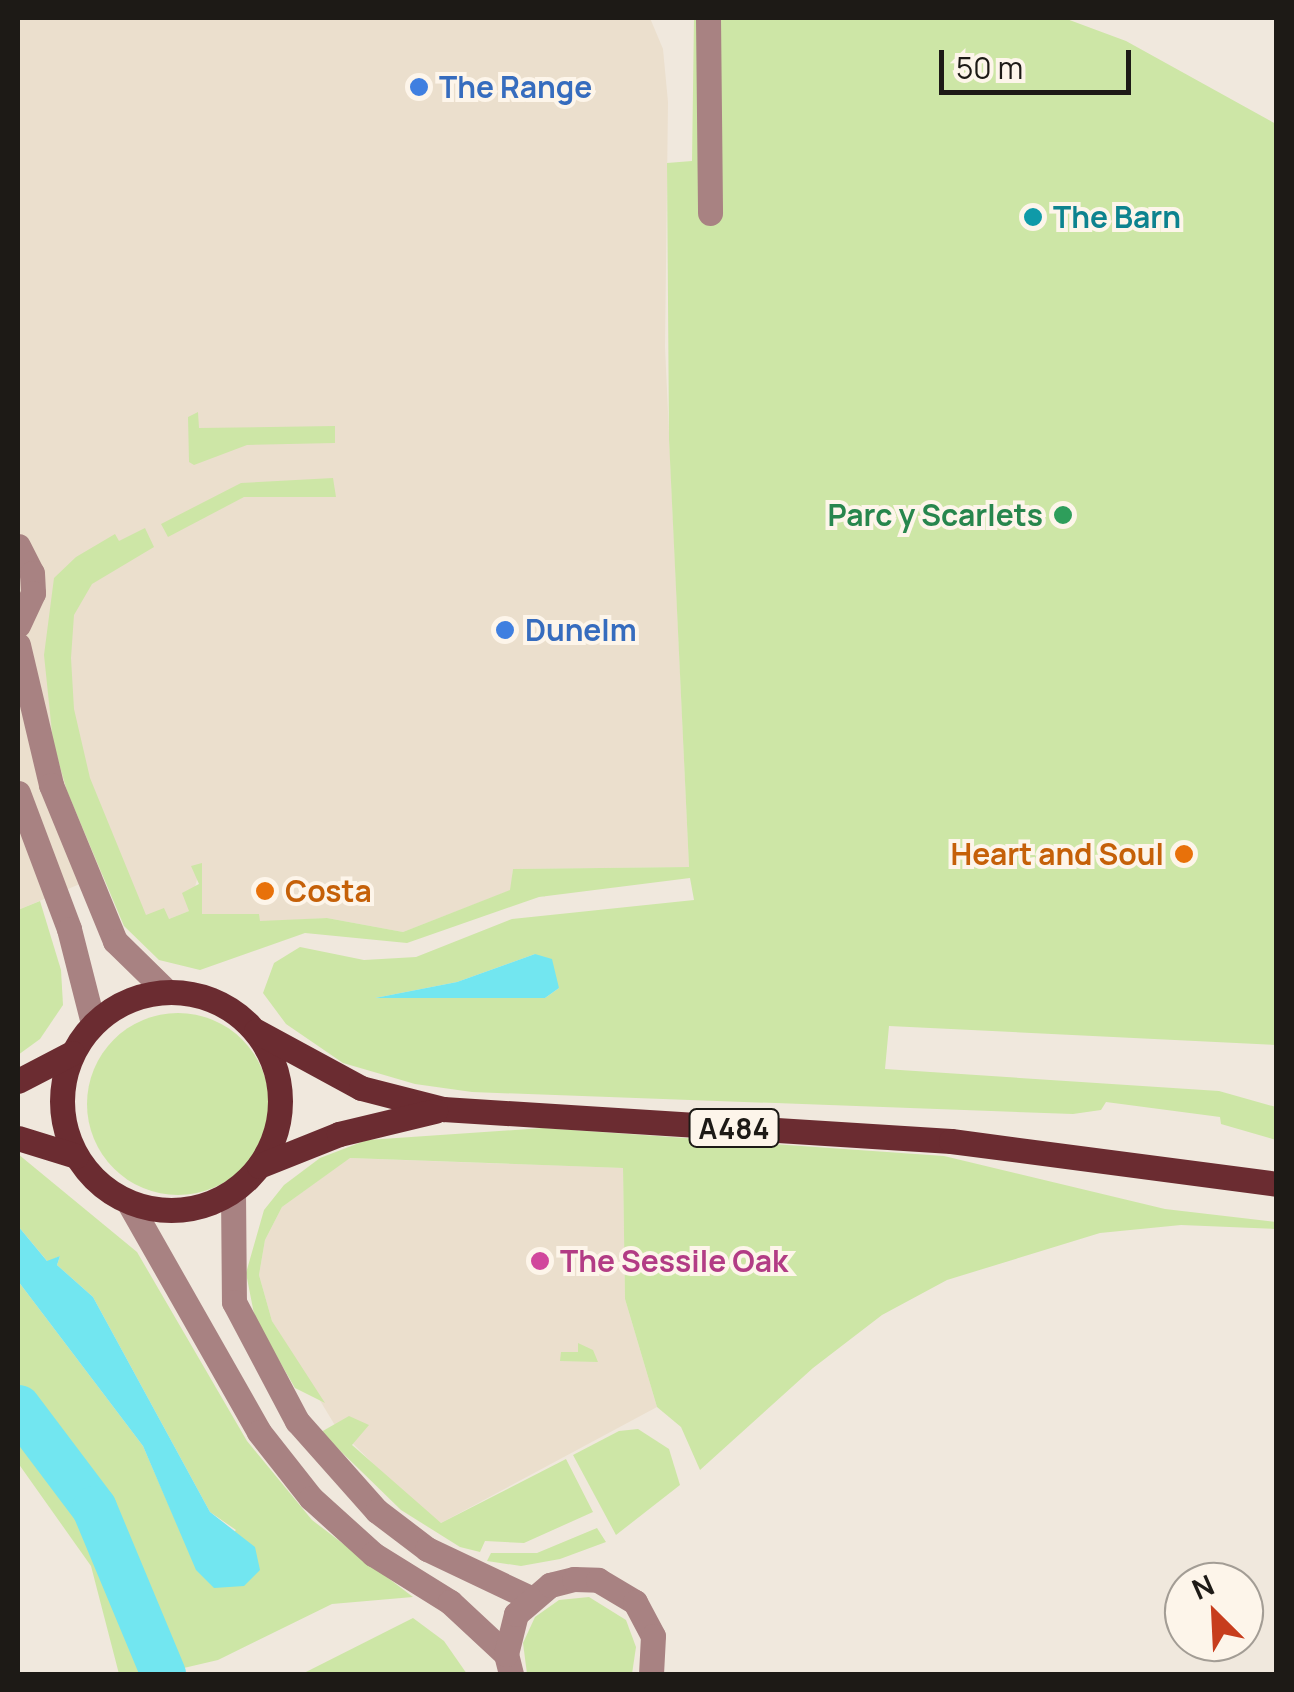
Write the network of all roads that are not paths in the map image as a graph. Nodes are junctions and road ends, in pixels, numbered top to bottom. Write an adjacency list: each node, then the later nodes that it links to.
1 (708, 18): 2 (street)
2 (710, 214)
3 (18, 546): 4 (street)
4 (18, 625)
5 (18, 645): 7 (street)
6 (18, 793): 8 (street)
7 (166, 991): 8 (main road); 9 (main road)
8 (93, 1023): 10 (main road)
9 (256, 1031): 12 (main road, A484); 15 (main road)
10 (72, 1052): 11 (main road); 14 (main road)
11 (18, 1081)
12 (444, 1109): 15 (main road, A484); 16 (main road, A484)
13 (18, 1138): 14 (main road)
14 (76, 1156): 18 (main road)
15 (259, 1166): 17 (main road)
16 (1276, 1184)
17 (233, 1192): 18 (main road); 19 (street)
18 (129, 1203): 20 (street)
19 (530, 1598): 20 (street); 21 (street)
20 (509, 1664)
21 (651, 1674)

